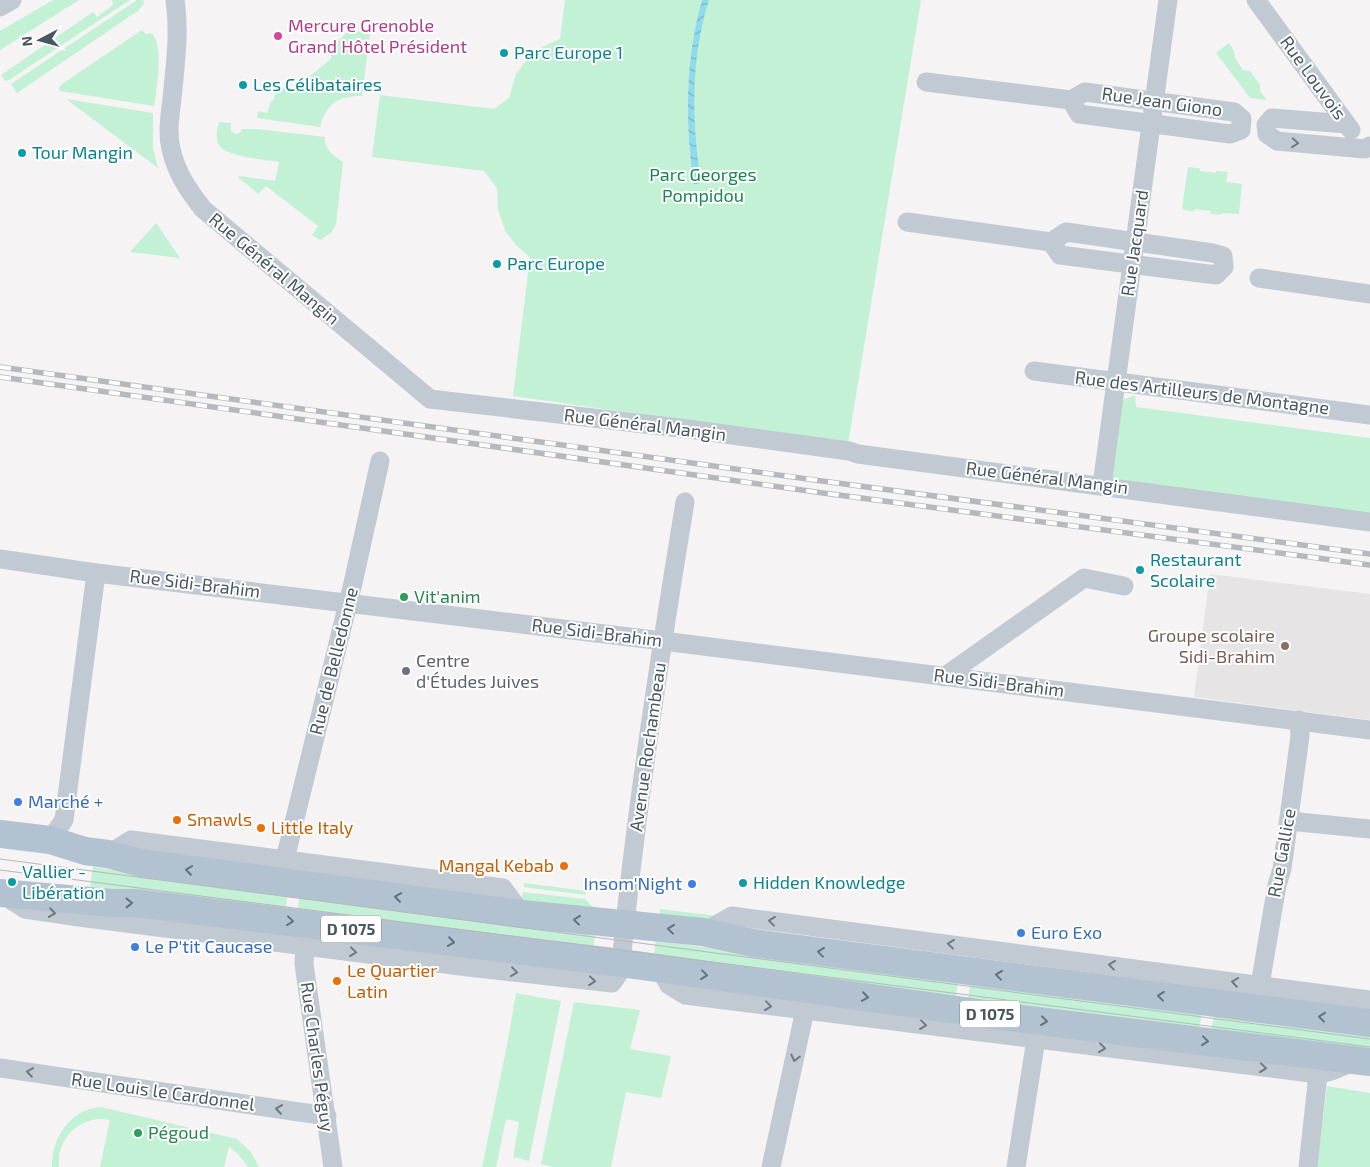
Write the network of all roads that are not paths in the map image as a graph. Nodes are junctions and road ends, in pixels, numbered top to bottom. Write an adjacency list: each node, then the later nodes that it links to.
1 (12, 0): 5 (street)
2 (175, 0): 22 (street, Rue Général Mangin)
3 (1168, 0): 8 (street, Rue Jacquard)
4 (1256, 0): 10 (street, Rue Louvois)
5 (0, 7)
6 (926, 82): 7 (street, Rue Jean Giono)
7 (1071, 100): 8 (street, Rue Jean Giono); 9 (street, Rue Jean Giono)
8 (1153, 100): 9 (street, Rue Jacquard); 9 (street, Rue Jean Giono)
9 (1150, 123): 14 (street, Rue Jacquard)
10 (1346, 124): 11 (street, Rue Louvois); 11 (street, one-way to 11)
11 (1368, 150)
12 (907, 222): 13 (street)
13 (1051, 242): 14 (street); 15 (street)
14 (1135, 242): 15 (street, Rue Jacquard); 15 (street)
15 (1132, 264): 19 (street, Rue Jacquard)
16 (1259, 278): 17 (street)
17 (1370, 294)
18 (1034, 371): 19 (street, Rue des Artilleurs de Montagne)
19 (1115, 382): 20 (street, Rue des Artilleurs de Montagne); 22 (street, Rue Jacquard)
20 (1370, 415)
21 (380, 461): 28 (street, Rue de Belledonne)
22 (1102, 485): 24 (street, Rue Général Mangin)
23 (685, 502): 29 (street, Avenue Rochambeau)
24 (1370, 522)
25 (0, 559): 26 (street, Rue Sidi-Brahim)
26 (96, 572): 28 (street, Rue Sidi-Brahim); 36 (street)
27 (1124, 586): 30 (street)
28 (348, 602): 29 (street, Rue Sidi-Brahim); 38 (street, Rue de Belledonne)
29 (663, 641): 30 (street, Rue Sidi-Brahim); 41 (street, Avenue Rochambeau)
30 (944, 677): 31 (street, Rue Sidi-Brahim)
31 (1299, 720): 32 (street, Rue Sidi-Brahim); 33 (street, Rue Gallice)
32 (1370, 730)
33 (1289, 821): 34 (street); 48 (street, Rue Gallice)
34 (1370, 830)
35 (0, 834): 36 (main road, D 1075)
36 (50, 840): 37 (main road, D 1075)
37 (108, 854): 38 (street); 40 (main road, D 1075, one-way to 37)
38 (285, 860): 40 (street)
39 (0, 893): 43 (street, one-way to 43); 44 (main road, D 1075, one-way to 44)
40 (522, 914): 41 (main road, D 1075, one-way to 40)
41 (625, 926): 42 (main road, D 1075, one-way to 41); 45 (street, Avenue Rochambeau)
42 (703, 932): 48 (street, one-way to 42); 51 (main road, D 1075, one-way to 42)
43 (305, 946): 47 (street, one-way to 47); 56 (street, Rue Charles Péguy)
44 (530, 953): 45 (main road, D 1075); 47 (street)
45 (621, 963): 46 (main road, D 1075); 47 (street, one-way to 45)
46 (660, 969): 50 (street, one-way to 50); 53 (main road, D 1075, one-way to 53)
47 (550, 976)
48 (1260, 985): 49 (street)
49 (1370, 1000)
50 (805, 1010): 52 (street, one-way to 52); 58 (street, one-way to 58)
51 (1370, 1023)
52 (1036, 1039): 55 (street, one-way to 55); 59 (street)
53 (1365, 1061): 55 (street)
54 (0, 1068): 56 (street, Rue Louis le Cardonnel, one-way to 54)
55 (1318, 1074): 60 (street)
56 (327, 1116): 57 (street, Rue Charles Péguy)
57 (333, 1167)
58 (770, 1167)
59 (1016, 1167)
60 (1308, 1167)

